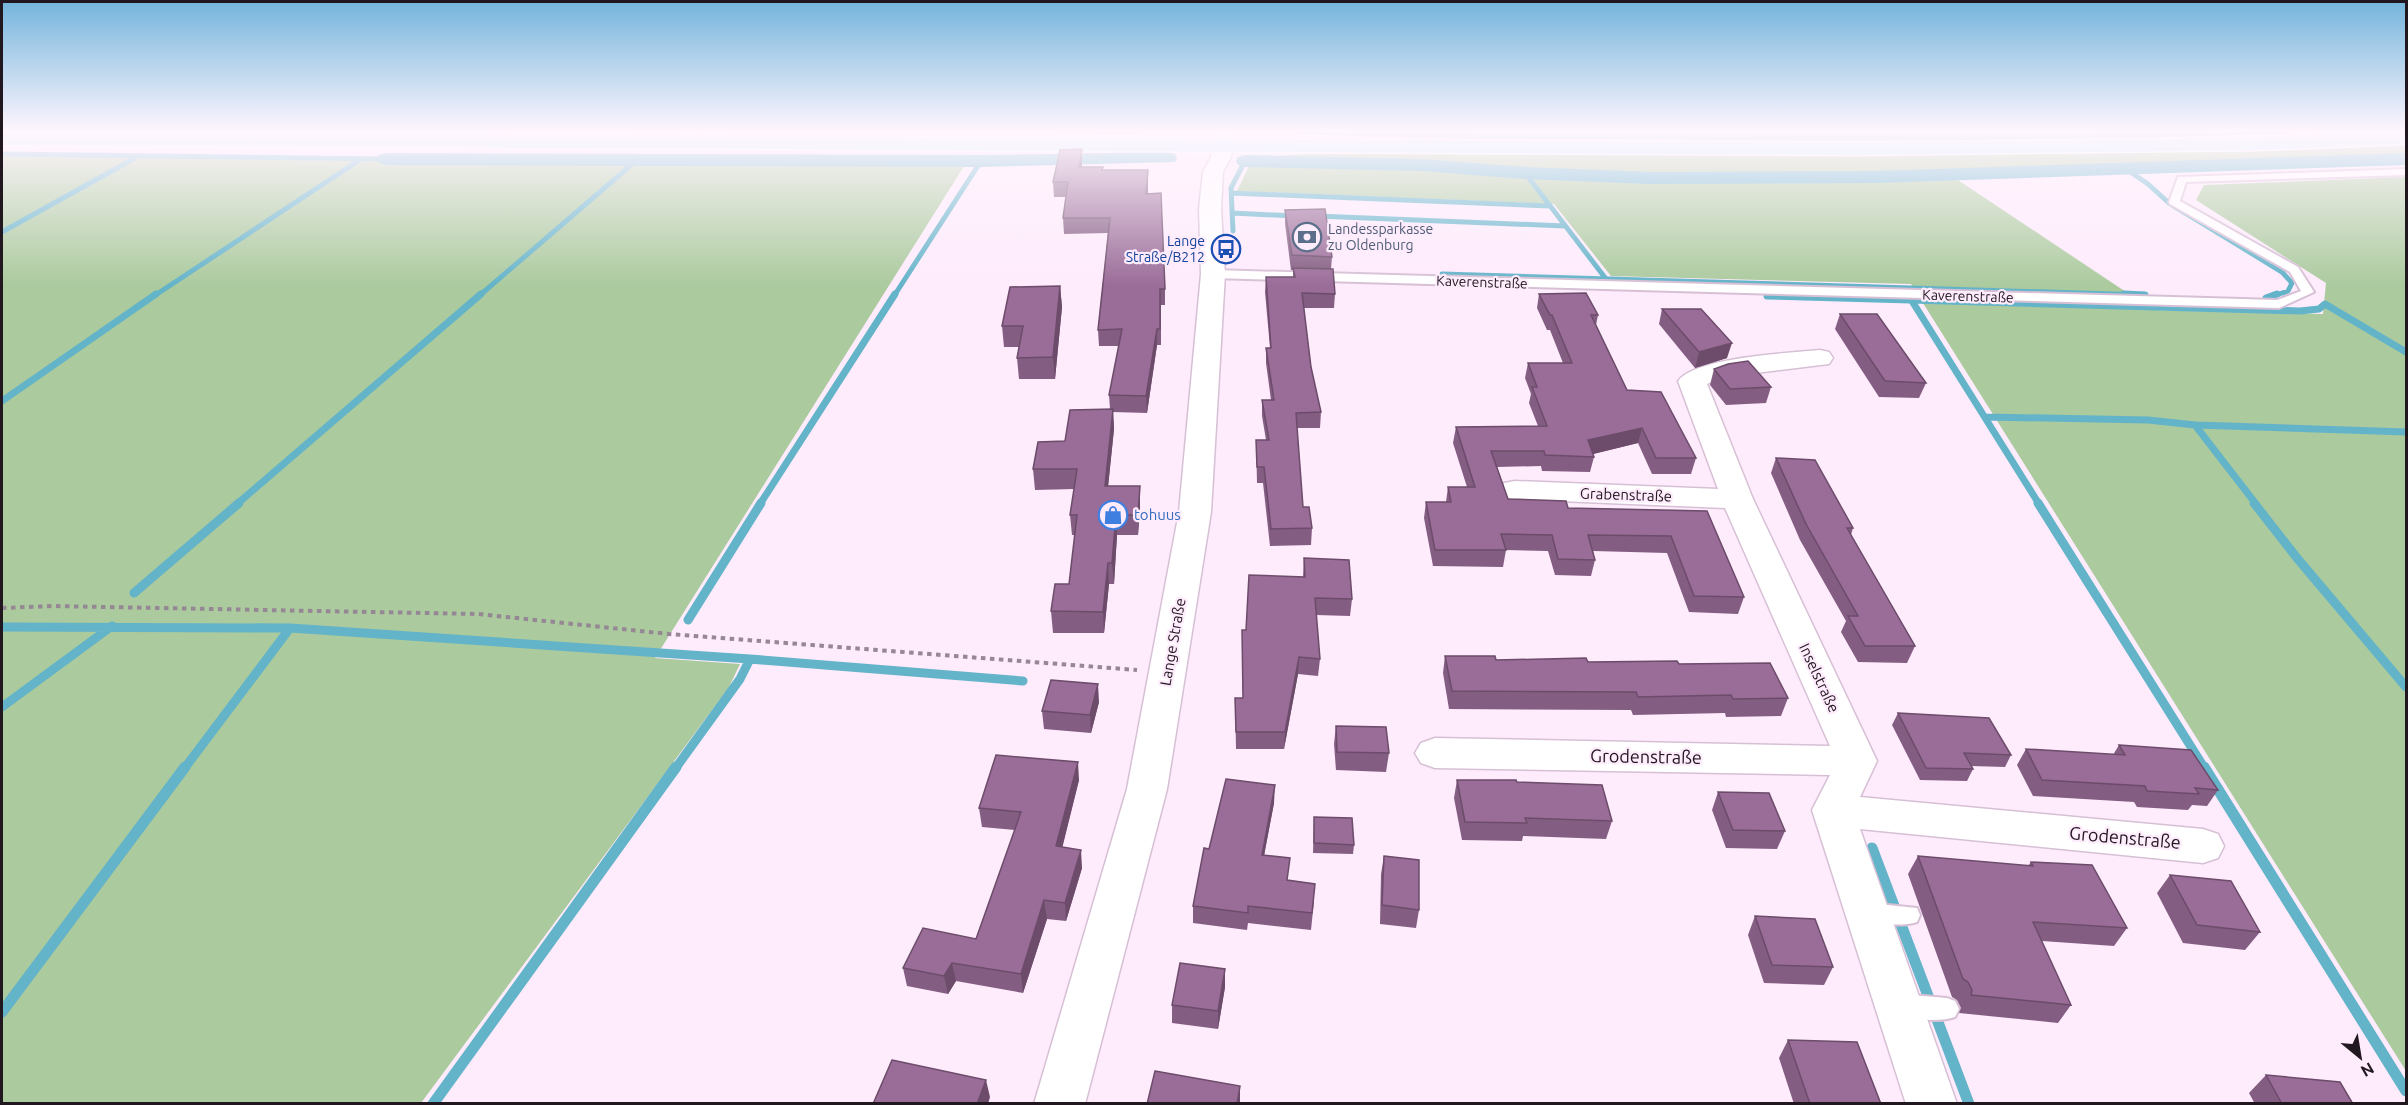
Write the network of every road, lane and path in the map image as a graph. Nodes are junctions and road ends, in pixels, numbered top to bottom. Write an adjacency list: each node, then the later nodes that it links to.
1 (1213, 183): 3 (street, Lange Straße)
2 (2181, 183): 3 (lane, Kaverenstraße)
3 (1213, 274): 17 (street, Lange Straße)
4 (1821, 358): 6 (street, Inselstraße)
5 (1515, 490): 6 (street, Grabenstraße)
6 (1737, 499): 10 (street, Inselstraße)
7 (2, 608): 8 (path)
8 (1139, 671)
9 (1435, 753): 10 (street, Grodenstraße)
10 (1857, 761): 11 (street)
11 (1833, 810): 12 (street, Grodenstraße); 13 (street)
12 (2203, 846)
13 (1868, 912): 14 (lane); 15 (street)
14 (1909, 915)
15 (1899, 1005): 16 (lane); 18 (street)
16 (1947, 1009)
17 (1059, 1104)
18 (1932, 1104)

